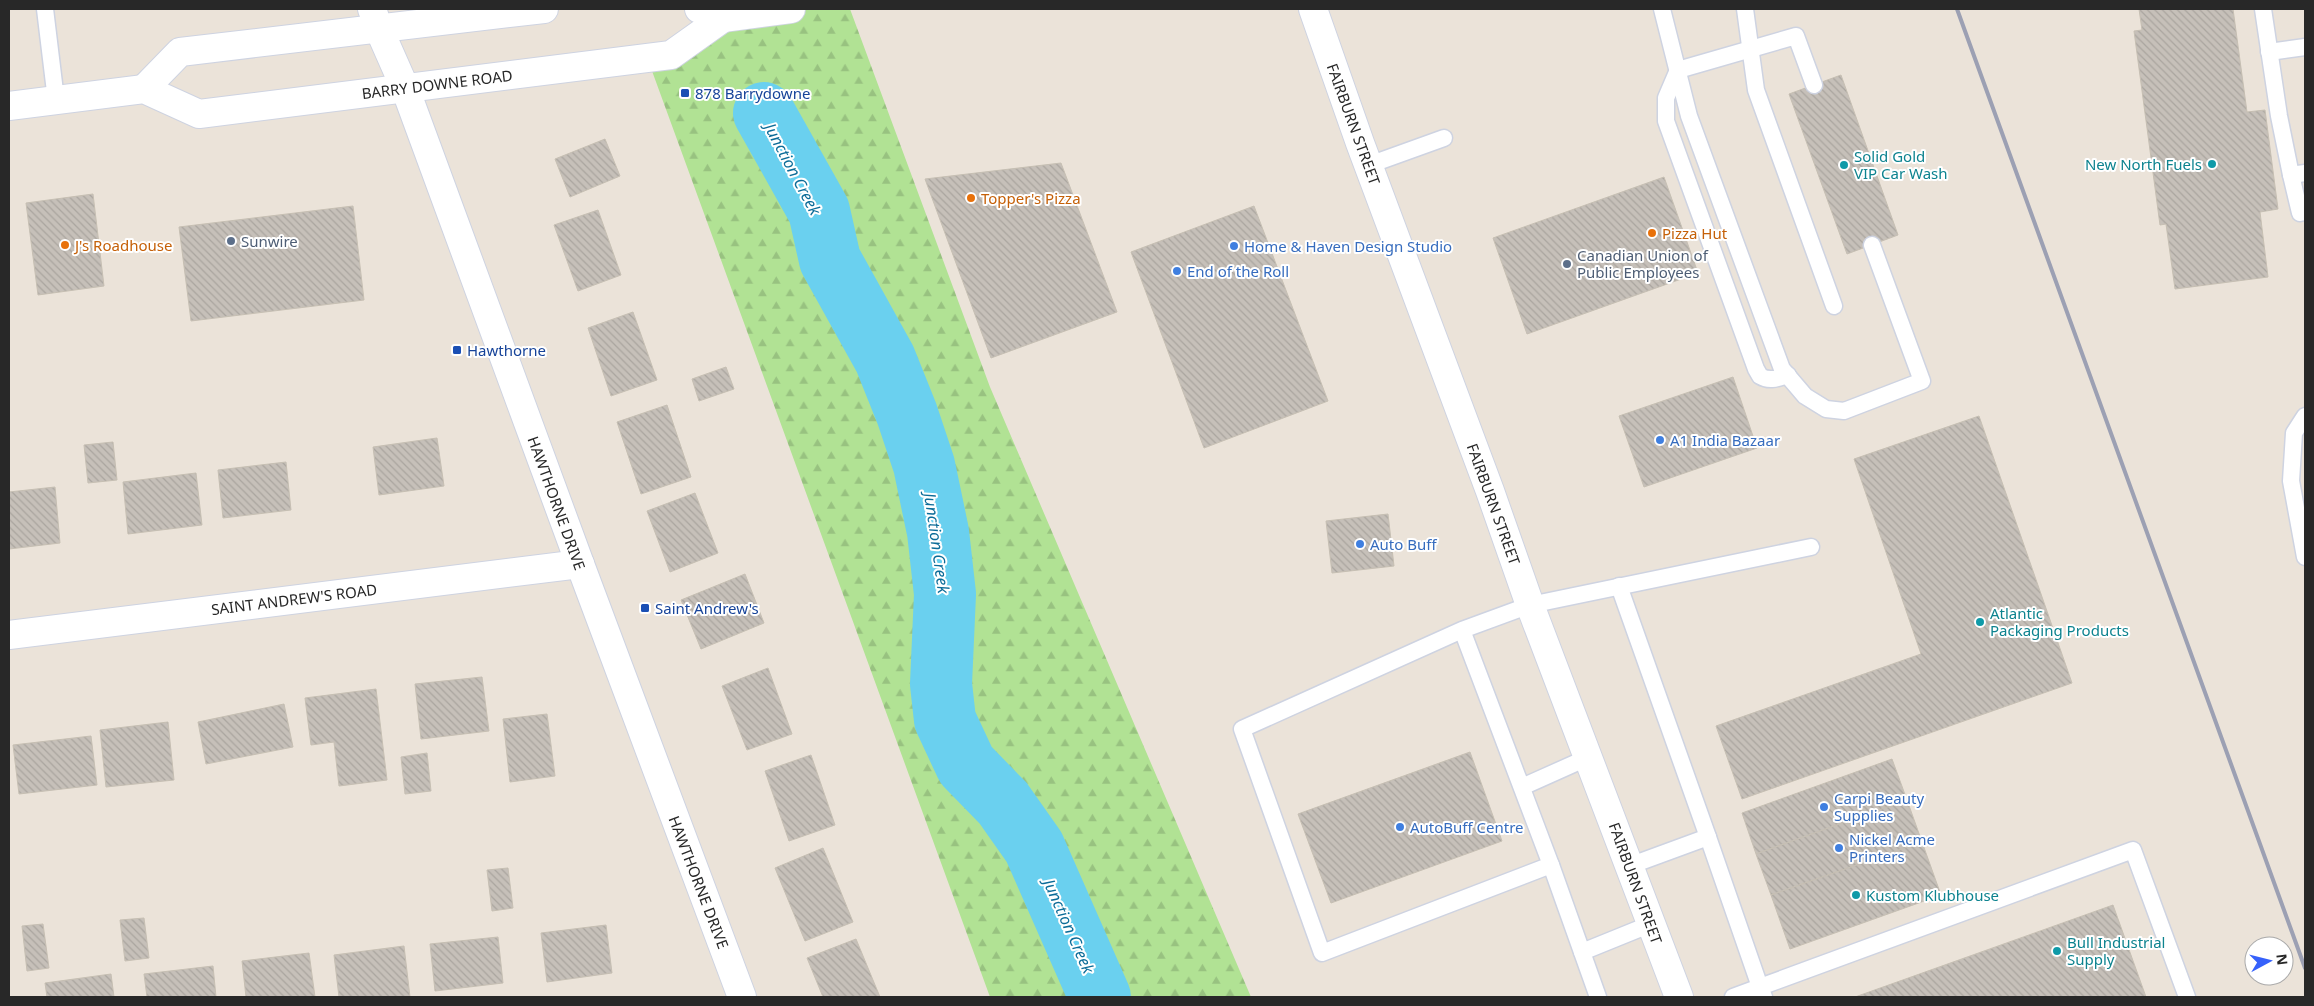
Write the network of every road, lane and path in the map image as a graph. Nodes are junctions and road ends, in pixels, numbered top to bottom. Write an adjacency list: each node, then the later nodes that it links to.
1 (45, 9): 17 (lane)
2 (544, 9): 9 (street)
3 (792, 9): 8 (street, BARRY DOWNE ROAD)
4 (1313, 9): 20 (street, FAIRBURN STREET)
5 (1662, 9): 13 (lane)
6 (1745, 9): 11 (lane)
7 (2263, 9): 12 (lane)
8 (711, 13): 15 (street, BARRY DOWNE ROAD)
9 (375, 19): 15 (street, HAWTHORNE DRIVE); 16 (street)
10 (2305, 47): 12 (lane)
11 (1751, 49): 13 (lane); 14 (lane); 24 (lane)
12 (2269, 52): 21 (lane)
13 (1678, 70): 25 (lane); 25 (lane)
14 (1814, 85)
15 (405, 88): 16 (street, BARRY DOWNE ROAD); 29 (street, HAWTHORNE DRIVE)
16 (144, 89): 17 (street)
17 (56, 100): 18 (street)
18 (9, 106)
19 (1444, 138): 20 (lane)
20 (1369, 165): 31 (street, FAIRBURN STREET)
21 (2298, 174): 22 (lane)
22 (2305, 212)
23 (1872, 245): 25 (lane)
24 (1834, 306)
25 (1788, 375)
26 (2305, 416): 28 (lane)
27 (1810, 547): 30 (lane)
28 (2305, 557)
29 (580, 564): 33 (street, SAINT ANDREW'S ROAD); 42 (street, HAWTHORNE DRIVE)
30 (1619, 586): 31 (lane); 36 (lane)
31 (1530, 605): 32 (lane); 34 (street, FAIRBURN STREET)
32 (1462, 630): 35 (lane); 37 (lane)
33 (9, 635)
34 (1589, 757): 35 (lane); 38 (street, FAIRBURN STREET)
35 (1522, 787): 37 (lane)
36 (1708, 837): 38 (lane); 41 (lane)
37 (1551, 865): 40 (lane)
38 (1629, 866): 39 (street, FAIRBURN STREET)
39 (1651, 924): 40 (lane); 44 (street, FAIRBURN STREET)
40 (1582, 952): 43 (lane)
41 (1762, 992): 45 (lane); 46 (lane)
42 (742, 997)
43 (1598, 997)
44 (1679, 997)
45 (1733, 997)
46 (2187, 997)

